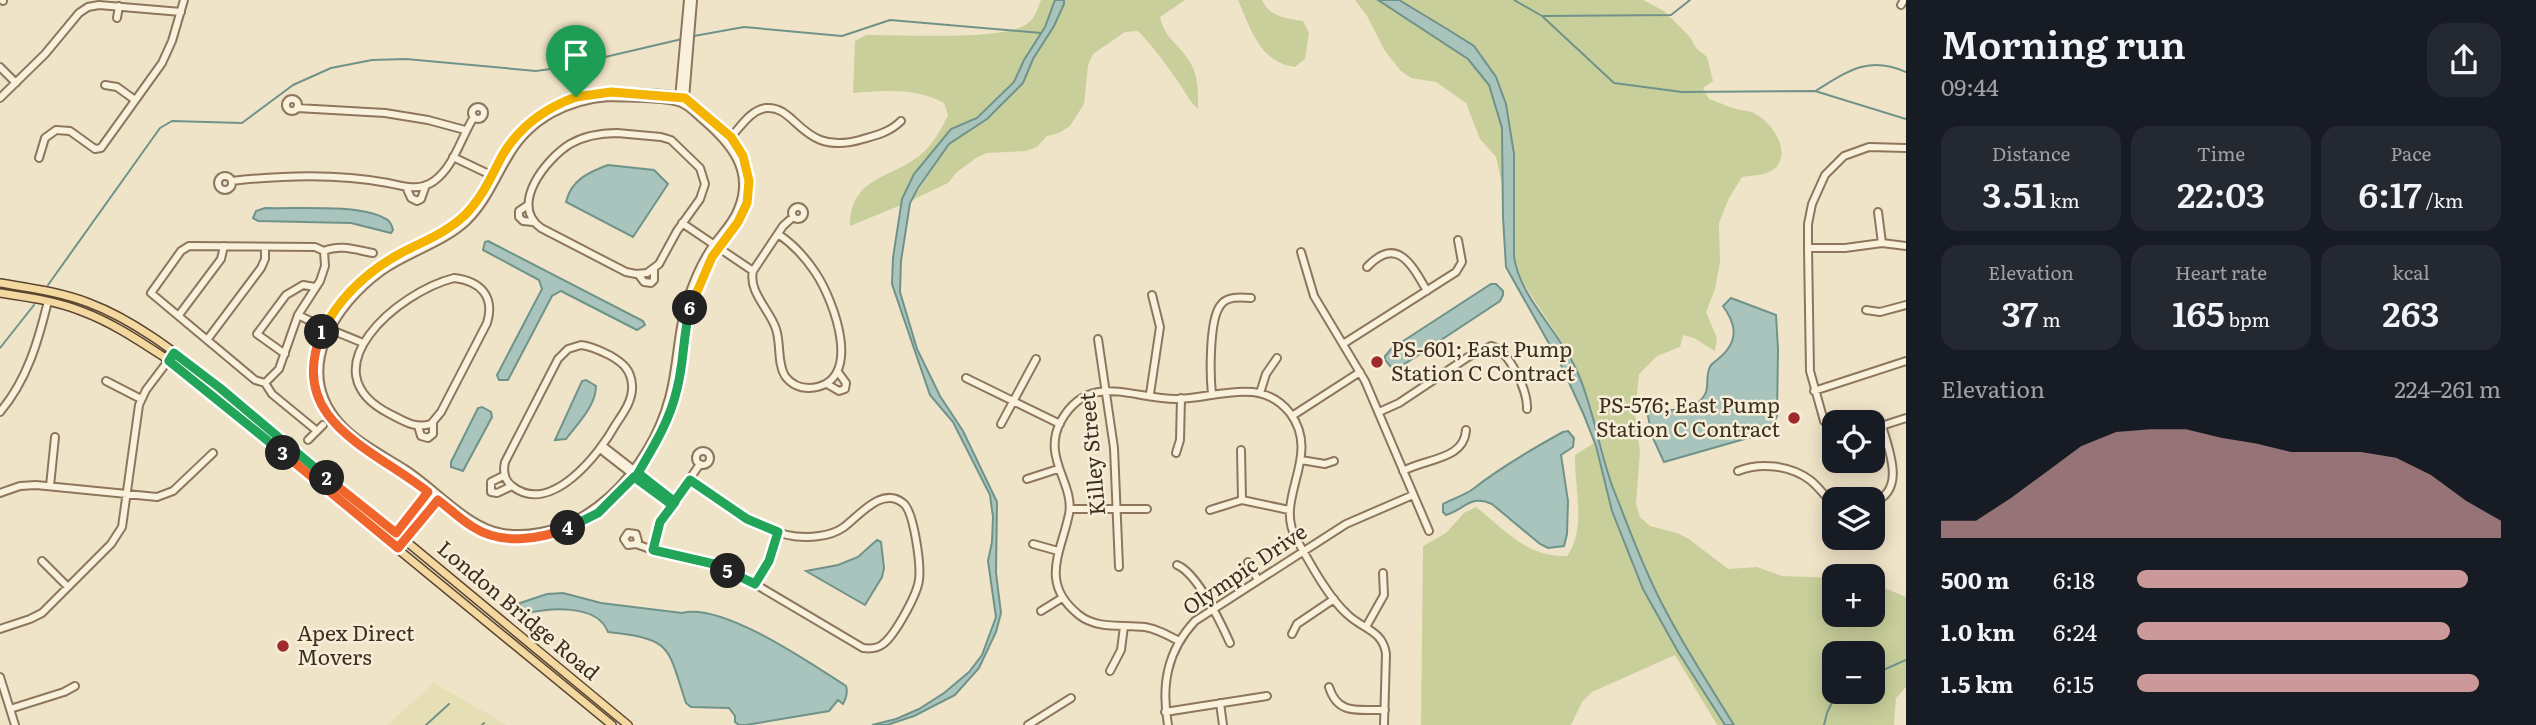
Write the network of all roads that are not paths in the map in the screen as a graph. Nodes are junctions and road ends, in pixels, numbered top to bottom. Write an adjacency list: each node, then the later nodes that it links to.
1 (184, 0): 4 (street)
2 (690, 0): 11 (street)
3 (119, 6): 4 (street); 5 (street); 7 (street)
4 (181, 12): 10 (street)
5 (117, 18)
6 (0, 67): 7 (street)
7 (16, 83): 9 (street)
8 (105, 85): 10 (street)
9 (0, 98)
10 (135, 100): 19 (street)
11 (682, 100): 16 (street); 20 (street)
12 (297, 108): 15 (street)
13 (474, 117): 15 (street)
14 (901, 121): 16 (street)
15 (465, 130): 18 (street)
16 (729, 139): 33 (street)
17 (1906, 148): 36 (street)
18 (453, 157): 20 (street); 22 (street)
19 (39, 158)
20 (495, 177): 55 (street)
21 (232, 181): 23 (street)
22 (426, 186): 23 (street); 23 (street)
23 (406, 187)
24 (528, 205): 27 (street); 27 (street); 28 (street)
25 (1878, 212): 31 (street)
26 (793, 217): 29 (street)
27 (534, 222): 43 (street)
28 (682, 223): 33 (street); 41 (street)
29 (778, 234): 42 (street); 68 (street)
30 (1458, 240): 46 (street)
31 (1882, 243): 34 (street); 36 (street)
32 (224, 246): 35 (street); 53 (street); 53 (street)
33 (716, 246): 42 (street); 111 (street)
34 (1906, 246)
35 (265, 247): 37 (street); 58 (street)
36 (1808, 248): 75 (street)
37 (324, 251): 39 (street); 45 (street)
38 (1301, 252): 61 (street)
39 (373, 253)
40 (1367, 267): 46 (street)
41 (654, 268): 43 (street); 43 (street)
42 (754, 271): 73 (street)
43 (638, 274)
44 (0, 283): 62 (main road, London Bridge Road)
45 (315, 287): 54 (street); 56 (street)
46 (1427, 291): 61 (street)
47 (0, 293): 50 (main road, London Bridge Road)
48 (1152, 295): 77 (street)
49 (1251, 298): 78 (street)
50 (48, 301): 66 (main road, London Bridge Road); 85 (street)
51 (1906, 305): 52 (street)
52 (1866, 310)
53 (179, 315): 58 (street)
54 (298, 315): 55 (street); 63 (street)
55 (327, 329): 60 (street); 117 (street)
56 (257, 334): 59 (street); 63 (street)
57 (1098, 339): 74 (street, Killey Street)
58 (207, 340): 72 (street)
59 (251, 342)
60 (363, 343): 90 (street); 95 (street)
61 (1343, 344): 69 (street)
62 (174, 353): 66 (street); 133 (main road, London Bridge Road)
63 (285, 354): 72 (street)
64 (1278, 358): 76 (street)
65 (1036, 359): 81 (street)
66 (169, 361): 80 (street); 134 (main road, London Bridge Road)
67 (1906, 361): 75 (street)
68 (838, 372): 73 (street); 73 (street)
69 (1360, 372): 86 (street); 87 (street)
70 (966, 378): 81 (street)
71 (106, 381): 80 (street)
72 (265, 383): 97 (street)
73 (827, 384)
74 (1105, 391): 77 (street); 92 (street); 127 (street, Killey Street)
75 (1814, 391): 82 (street)
76 (1260, 393): 78 (street); 87 (street)
77 (1150, 394): 79 (street)
78 (1212, 394): 79 (street)
79 (1181, 398): 104 (street)
80 (141, 399): 121 (street)
81 (1014, 401): 91 (street); 92 (street)
82 (1818, 405): 83 (street); 88 (street)
83 (1810, 408)
84 (1527, 409): 86 (street)
85 (0, 412)
86 (1379, 412): 109 (street)
87 (1292, 416): 105 (street)
88 (1822, 416)
89 (1906, 418): 94 (street)
90 (433, 422): 95 (street); 95 (street)
91 (1001, 424)
92 (1060, 424): 108 (street)
93 (323, 425): 97 (street)
94 (1885, 425)
95 (418, 426)
96 (1466, 430): 109 (street)
97 (317, 431): 100 (street)
98 (1885, 436): 122 (street)
99 (55, 438): 115 (street)
100 (308, 440)
101 (601, 447): 111 (street); 112 (street); 116 (street)
102 (1241, 450): 124 (street)
103 (213, 453): 121 (street)
104 (1176, 453)
105 (1301, 460): 106 (street); 130 (street)
106 (1334, 461)
107 (700, 464): 114 (street)
108 (1058, 469): 113 (street); 126 (street)
109 (1403, 471): 120 (street)
110 (1738, 471): 118 (street)
111 (634, 473): 123 (street); 125 (street)
112 (505, 475): 116 (street); 116 (street)
113 (1027, 479)
114 (690, 480): 125 (street); 132 (street)
115 (50, 486): 119 (street); 121 (street)
116 (512, 486)
117 (430, 490): 123 (street); 133 (street)
118 (1822, 492)
119 (0, 493)
120 (1413, 495): 131 (street); 141 (street, Olympic Drive)
121 (127, 496): 149 (street)
122 (1885, 496)
123 (440, 498): 135 (street)
124 (1242, 500): 129 (street); 130 (street)
125 (673, 504): 139 (street)
126 (1070, 509): 127 (street); 140 (street)
127 (1115, 509): 128 (street); 145 (street, Killey Street)
128 (1147, 509)
129 (1210, 510)
130 (1289, 510): 141 (street)
131 (1429, 531)
132 (778, 532): 148 (street); 148 (street)
133 (396, 533): 134 (street); 135 (main road, London Bridge Road)
134 (389, 541): 138 (main road, London Bridge Road)
135 (405, 541): 138 (street); 172 (main road, London Bridge Road)
136 (636, 544): 139 (street)
137 (1033, 544): 140 (street)
138 (398, 548): 171 (main road, London Bridge Road)
139 (653, 550): 148 (street)
140 (1058, 551): 150 (street)
141 (1304, 551): 147 (street, Olympic Drive); 151 (street)
142 (42, 561): 149 (street)
143 (1248, 562): 147 (street)
144 (1177, 565): 152 (street)
145 (1119, 567)
146 (1383, 573): 155 (street)
147 (1258, 580): 152 (street, Olympic Drive)
148 (755, 584)
149 (68, 587): 156 (street)
150 (1062, 598): 153 (street); 154 (street)
151 (1334, 599): 155 (street); 157 (street)
152 (1212, 608): 158 (street, Olympic Drive); 159 (street)
153 (1041, 611)
154 (1125, 626): 158 (street); 160 (street)
155 (1366, 626): 168 (street)
156 (0, 629)
157 (1292, 634)
158 (1179, 641): 169 (street, Olympic Drive)
159 (1230, 643)
160 (1110, 671)
161 (0, 677): 167 (street)
162 (75, 686): 167 (street)
163 (1329, 687): 168 (street)
164 (1267, 696): 166 (street)
165 (1071, 698): 173 (street)
166 (1220, 703): 169 (street); 175 (street)
167 (10, 709): 170 (street)
168 (1385, 710): 176 (street)
169 (1166, 712): 174 (street, Olympic Drive)
170 (15, 725)
171 (612, 725)
172 (628, 725)
173 (1028, 725)
174 (1167, 725)
175 (1223, 725)
176 (1384, 725)

